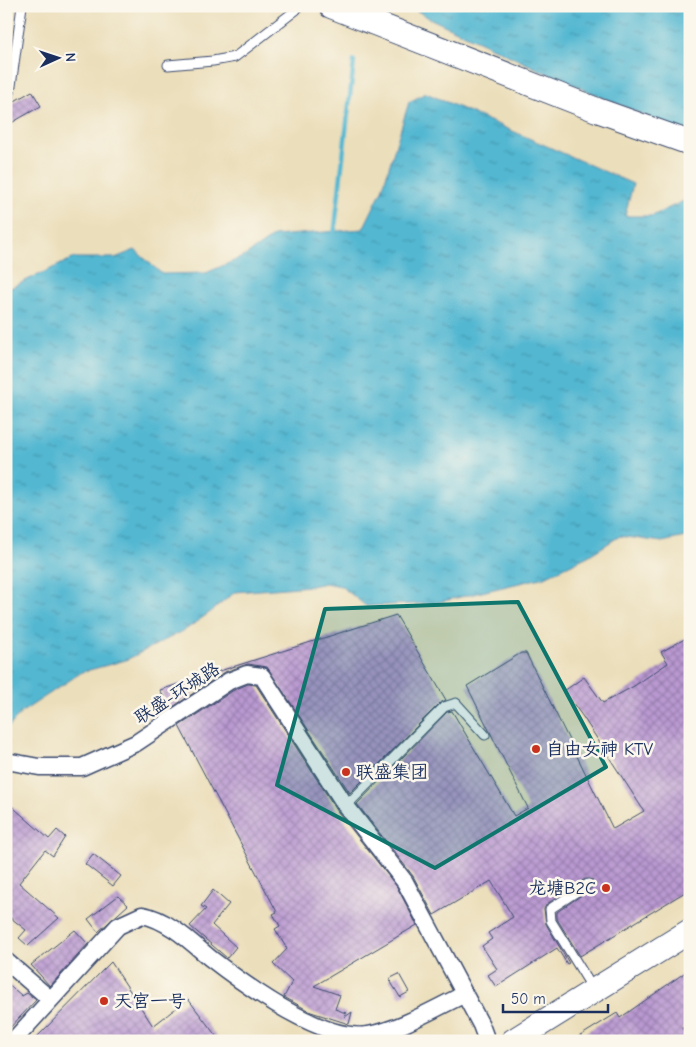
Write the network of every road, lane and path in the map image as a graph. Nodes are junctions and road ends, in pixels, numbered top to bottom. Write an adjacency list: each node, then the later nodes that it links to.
1 (22, 6): 5 (lane)
2 (331, 6): 6 (street)
3 (297, 7): 4 (lane)
4 (168, 65)
5 (10, 93)
6 (690, 143)
7 (486, 735): 9 (lane)
8 (6, 761): 9 (street, 联盛-环城路)
9 (346, 806): 14 (street, 联盛-环城路)
10 (588, 884): 13 (lane)
11 (690, 931): 13 (street)
12 (6, 961): 15 (street)
13 (594, 991): 20 (street)
14 (463, 994): 15 (street); 16 (street, 联盛-环城路)
15 (50, 999): 17 (street)
16 (481, 1025): 18 (street); 19 (street)
17 (13, 1041)
18 (487, 1041)
19 (501, 1041)
20 (513, 1041)

